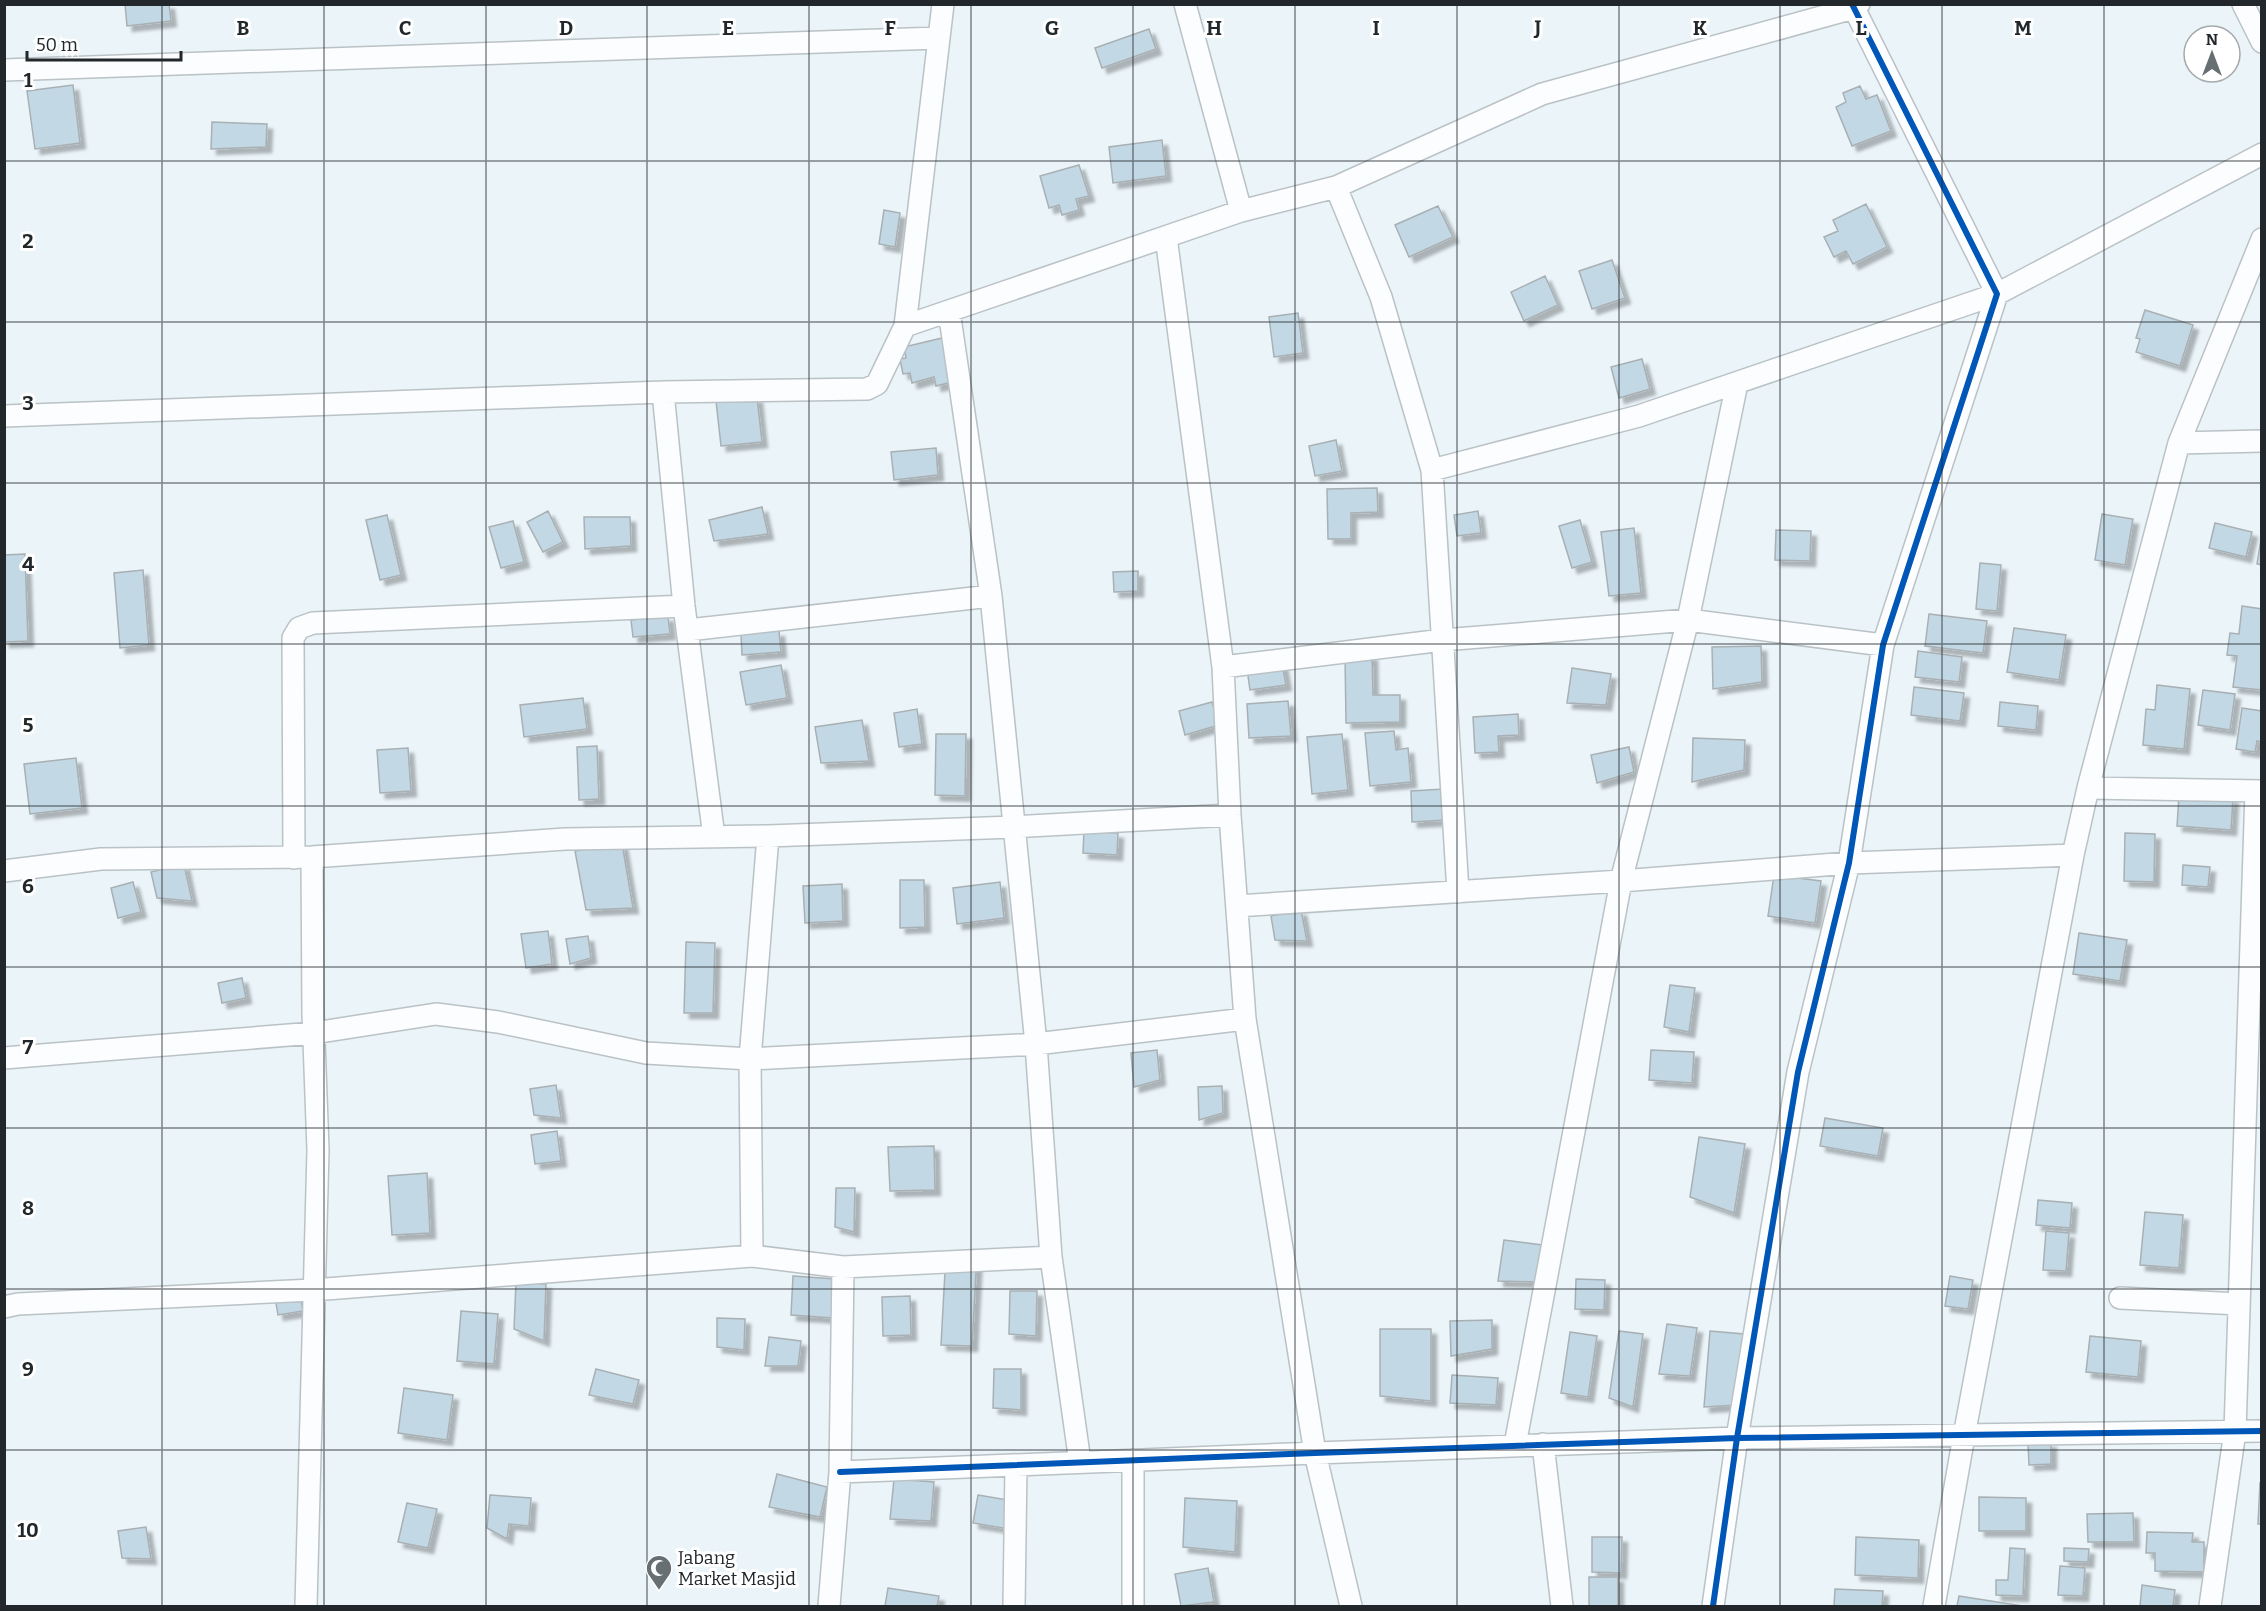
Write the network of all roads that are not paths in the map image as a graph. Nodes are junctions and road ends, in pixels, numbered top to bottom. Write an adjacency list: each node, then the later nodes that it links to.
1 (943, 4): 5 (street)
2 (1185, 4): 10 (street)
3 (2243, 4): 6 (street)
4 (1855, 6): 9 (street); 13 (street)
5 (938, 38): 7 (street); 15 (street)
6 (2262, 42)
7 (4, 70)
8 (2262, 154): 13 (street)
9 (1336, 187): 10 (street); 21 (street)
10 (1241, 211): 11 (street)
11 (1167, 237): 14 (street); 28 (street)
12 (2262, 239): 20 (street)
13 (1997, 294): 16 (street); 27 (street)
14 (948, 311): 15 (street); 22 (street)
15 (905, 326): 17 (street)
16 (1737, 383): 21 (street); 24 (street)
17 (663, 392): 18 (street); 23 (street)
18 (4, 416)
19 (2262, 441): 20 (street)
20 (2179, 443): 29 (street)
21 (1432, 470): 26 (street)
22 (991, 596): 25 (street); 32 (street)
23 (684, 606): 25 (street); 36 (street)
24 (1688, 620): 26 (street); 27 (street); 39 (street)
25 (688, 630): 34 (street)
26 (1443, 640): 28 (street); 40 (street)
27 (1883, 645): 37 (street)
28 (1224, 666): 31 (street)
29 (2088, 788): 30 (street); 35 (street)
30 (2259, 791): 52 (street)
31 (1230, 815): 32 (street); 41 (street)
32 (1012, 827): 33 (street); 44 (street)
33 (768, 836): 34 (street); 46 (street)
34 (714, 837): 36 (street)
35 (2073, 855): 37 (street); 56 (street)
36 (303, 857): 38 (street); 43 (street)
37 (1849, 863): 39 (street); 57 (street)
38 (4, 871)
39 (1621, 881): 40 (street); 59 (street)
40 (1458, 892): 41 (street)
41 (1237, 906): 42 (street)
42 (1245, 1019): 44 (street); 60 (street)
43 (314, 1033): 45 (street); 46 (street); 50 (street)
44 (1036, 1044): 46 (street); 48 (street)
45 (4, 1058)
46 (750, 1059): 47 (street)
47 (752, 1256): 49 (street); 50 (street)
48 (1052, 1257): 49 (street); 62 (street)
49 (843, 1267): 64 (street)
50 (313, 1290): 53 (street); 65 (street)
51 (2120, 1298): 52 (street)
52 (2239, 1304): 54 (street)
53 (4, 1307)
54 (2235, 1431): 55 (street); 56 (street); 73 (street)
55 (2262, 1431)
56 (1964, 1436): 57 (street); 72 (street)
57 (1737, 1438): 58 (street); 71 (street)
58 (1543, 1444): 59 (street); 70 (street)
59 (1515, 1445): 60 (street)
60 (1315, 1453): 61 (street); 69 (street)
61 (1133, 1460): 62 (street); 68 (street)
62 (1080, 1462): 63 (street)
63 (1016, 1465): 64 (street); 67 (street)
64 (840, 1472): 66 (street)
65 (306, 1606)
66 (829, 1606)
67 (1014, 1606)
68 (1133, 1606)
69 (1351, 1606)
70 (1562, 1606)
71 (1713, 1606)
72 (1934, 1606)
73 (2210, 1606)

